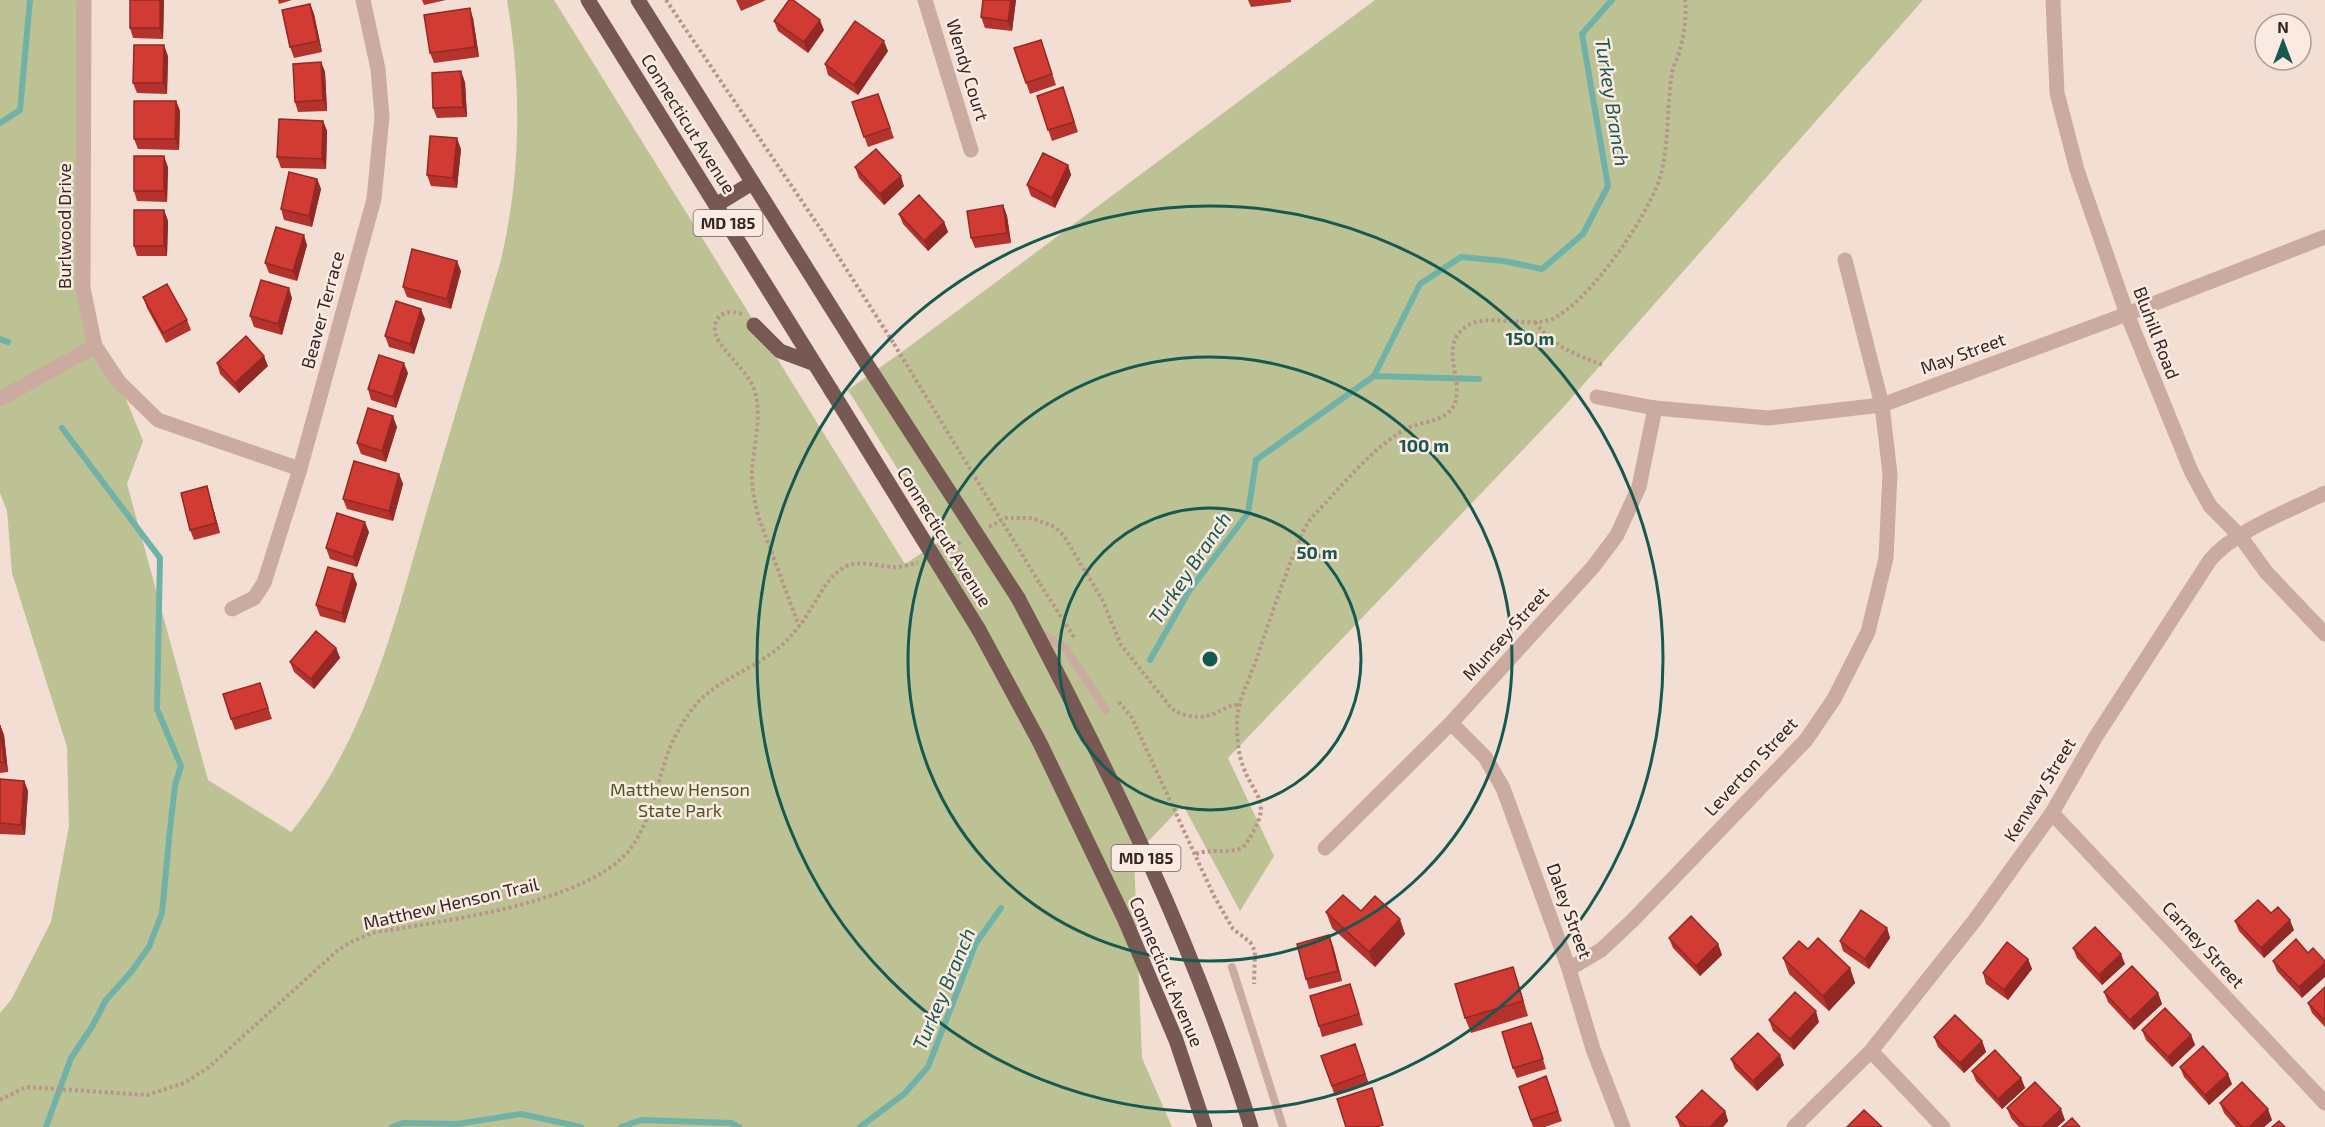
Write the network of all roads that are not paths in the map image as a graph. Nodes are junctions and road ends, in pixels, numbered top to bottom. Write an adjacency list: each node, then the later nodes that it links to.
1 (84, 0): 14 (street, Burlwood Drive)
2 (363, 0): 20 (street, Beaver Terrace)
3 (588, 0): 9 (main road, Connecticut Avenue / MD 185)
4 (638, 0): 8 (main road, Connecticut Avenue / MD 185)
5 (925, 0): 7 (street, Wendy Court)
6 (2053, 0): 12 (street, Bluhill Road)
7 (971, 150)
8 (752, 183): 9 (main road); 24 (main road, Connecticut Avenue / MD 185, bridge)
9 (716, 205): 15 (main road, Connecticut Avenue / MD 185)
10 (2325, 237): 12 (street, May Street)
11 (1845, 260): 18 (street, Leverton Street)
12 (2127, 314): 18 (street, May Street); 22 (street, Bluhill Road)
13 (754, 325): 15 (main road)
14 (95, 346): 17 (street); 20 (street, Burlwood Drive)
15 (815, 364): 34 (main road, Connecticut Avenue / MD 185, bridge)
16 (1597, 397): 19 (street, May Street)
17 (0, 399)
18 (1882, 405): 19 (street, May Street); 31 (street, Leverton Street)
19 (1655, 408): 27 (street, Munsey Street)
20 (300, 469): 23 (street, Beaver Terrace)
21 (2325, 493): 22 (street, Kenway Street)
22 (2240, 536): 25 (street, Bluhill Road); 28 (street, Kenway Street)
23 (232, 609)
24 (1035, 630): 26 (lane); 35 (main road, Connecticut Avenue / MD 185)
25 (2325, 634)
26 (1106, 710)
27 (1451, 723): 29 (street, Munsey Street); 31 (street, Daley Street)
28 (2052, 813): 32 (street, Kenway Street); 33 (street, Carney Street)
29 (1325, 848)
30 (1232, 966): 36 (lane)
31 (1569, 969): 37 (street, Daley Street)
32 (1871, 1051): 38 (street, Kenway Street); 39 (street)
33 (2325, 1103)
34 (1205, 1127)
35 (1251, 1127)
36 (1282, 1127)
37 (1623, 1127)
38 (1794, 1127)
39 (1943, 1127)

